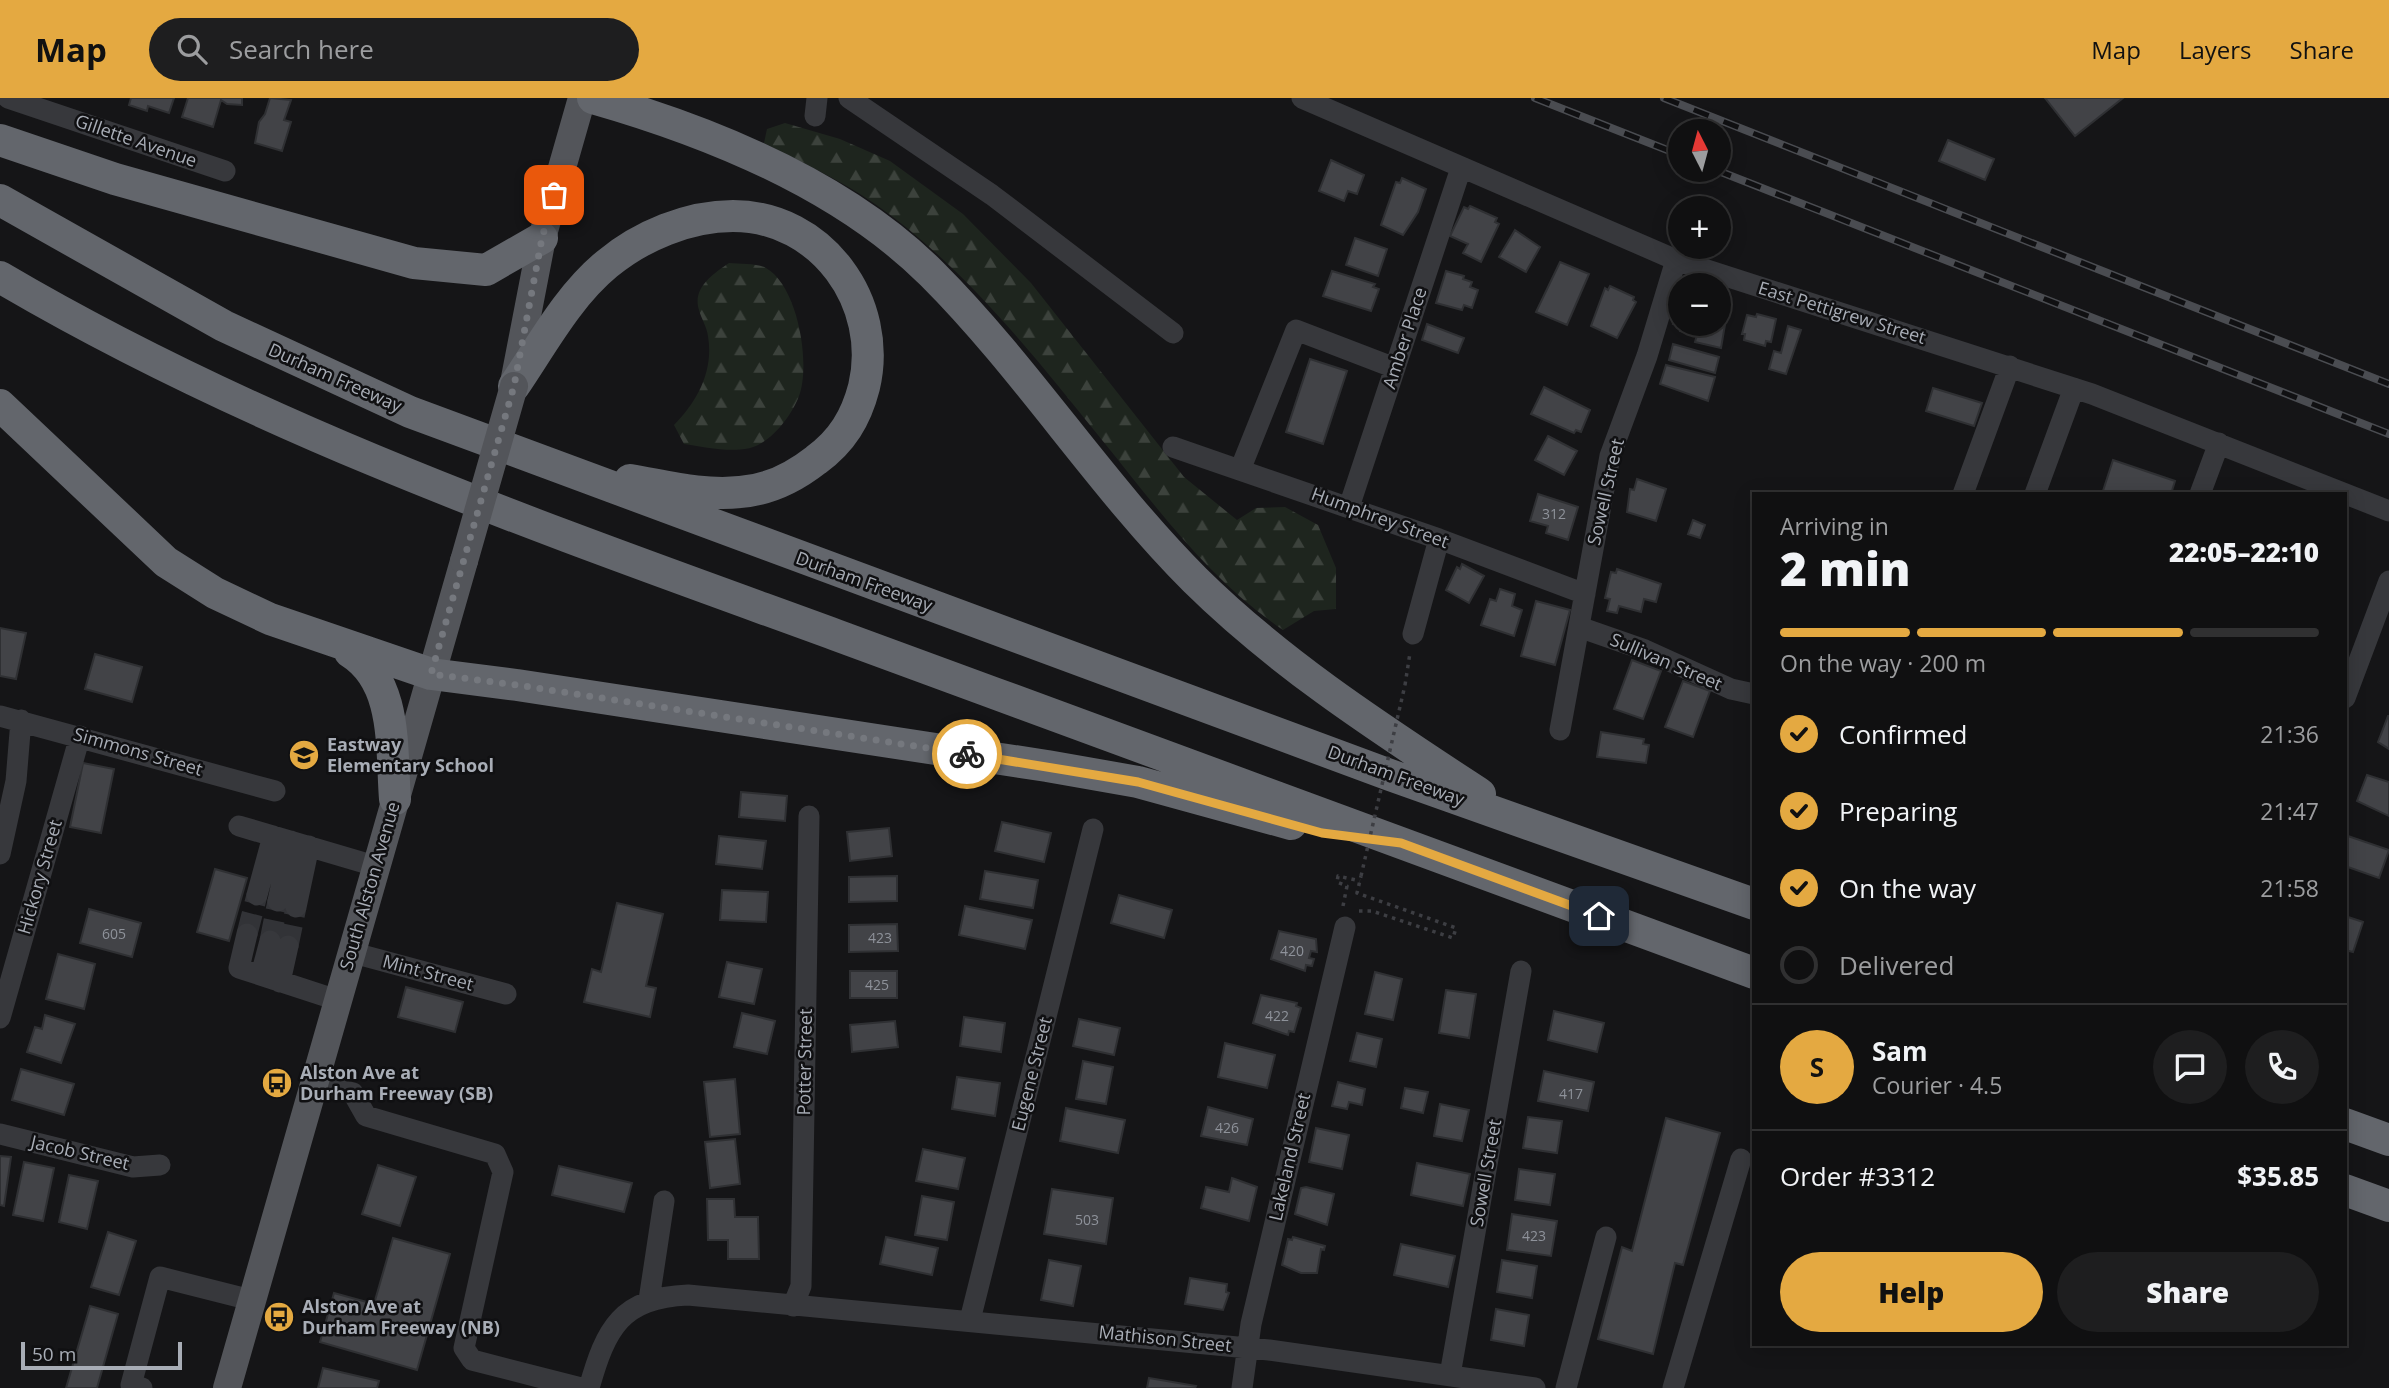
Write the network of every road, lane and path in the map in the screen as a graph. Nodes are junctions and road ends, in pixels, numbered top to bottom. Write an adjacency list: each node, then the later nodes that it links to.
1 (8, 98): 6 (street, Gillette Avenue)
2 (582, 98): 11 (main road, South Alston Avenue)
3 (593, 98): 46 (highway)
4 (849, 98): 14 (street)
5 (1303, 98): 8 (street, East Pettigrew Street)
6 (62, 106): 9 (street, Gillette Avenue)
7 (0, 140): 11 (highway)
8 (1461, 168): 12 (street, East Pettigrew Street); 16 (street, Amber Place)
9 (225, 171)
10 (0, 200): 22 (highway, Durham Freeway)
11 (542, 238): 17 (main road, South Alston Avenue)
12 (1676, 260): 15 (street, East Pettigrew Street); 33 (street, Sowell Street)
13 (0, 277): 50 (highway)
14 (1173, 333)
15 (2010, 366): 18 (street, East Pettigrew Street); 24 (street)
16 (1395, 368): 23 (street); 29 (street, Amber Place)
17 (514, 386): 22 (highway); 38 (main road, South Alston Avenue, bridge)
18 (2074, 388): 20 (street, East Pettigrew Street); 25 (street)
19 (0, 405): 36 (highway)
20 (2219, 443): 26 (street); 27 (street, East Pettigrew Street)
21 (1173, 447): 23 (street, Humphrey Street)
22 (556, 467): 46 (highway, Durham Freeway)
23 (1240, 470): 29 (street, Humphrey Street)
24 (1964, 492)
25 (2036, 492)
26 (2201, 492)
27 (2342, 492)
28 (2347, 494): 30 (street, East Pettigrew Street)
29 (1349, 507): 31 (street, Humphrey Street)
30 (2389, 511)
31 (1439, 539): 33 (street, Humphrey Street); 35 (street)
32 (2389, 581): 37 (street)
33 (1585, 594): 34 (street, Sowell Street)
34 (1579, 627): 39 (street, Sullivan Street); 41 (street, Sowell Street)
35 (1413, 634): 53 (path, bridge)
36 (337, 644): 38 (highway); 44 (highway)
37 (2350, 671)
38 (431, 674): 44 (main road, South Alston Avenue); 50 (highway)
39 (1752, 694)
40 (10, 718): 42 (street, Simmons Street); 51 (street)
41 (1560, 730)
42 (80, 736): 43 (street, Simmons Street); 67 (street, Hickory Street)
43 (275, 791)
44 (395, 799): 52 (main road, South Alston Avenue)
45 (809, 816): 80 (street, Potter Street)
46 (1520, 819): 55 (highway, Durham Freeway)
47 (239, 826): 49 (street)
48 (1093, 829): 81 (street, Eugene Street)
49 (291, 841): 52 (street); 54 (street); 56 (street)
50 (1401, 843): 63 (highway)
51 (0, 854)
52 (375, 866): 61 (main road, South Alston Avenue)
53 (1361, 878): 57 (path); 58 (path)
54 (257, 895)
55 (1752, 903)
56 (287, 904)
57 (1373, 911)
58 (1347, 919): 82 (street, Lakeland Street)
59 (247, 934): 64 (street)
60 (279, 943): 64 (street)
61 (350, 952): 65 (street, Mint Street); 66 (main road, South Alston Avenue)
62 (1521, 971): 83 (street, Sowell Street)
63 (1752, 972)
64 (271, 978): 66 (street)
65 (506, 994)
66 (337, 1000): 68 (main road, South Alston Avenue)
67 (0, 1018)
68 (312, 1083): 78 (main road, South Alston Avenue); 86 (street)
69 (2347, 1125): 71 (highway)
70 (0, 1134): 73 (street, Jacob Street)
71 (2389, 1140)
72 (1741, 1160): 91 (street)
73 (160, 1165)
74 (2347, 1191): 76 (highway)
75 (664, 1201): 79 (street)
76 (2389, 1206)
77 (1606, 1237): 90 (street)
78 (251, 1300): 84 (street); 85 (main road, South Alston Avenue)
79 (649, 1300): 80 (street, Mathison Street); 87 (street)
80 (793, 1306): 81 (street, Mathison Street)
81 (970, 1320): 82 (street, Mathison Street)
82 (1247, 1348): 83 (street, Mathison Street); 88 (street, Lakeland Street)
83 (1450, 1375): 89 (street, Mathison Street)
84 (142, 1388)
85 (227, 1388)
86 (581, 1388)
87 (589, 1388)
88 (1242, 1388)
89 (1535, 1388)
90 (1566, 1388)
91 (1673, 1388)

